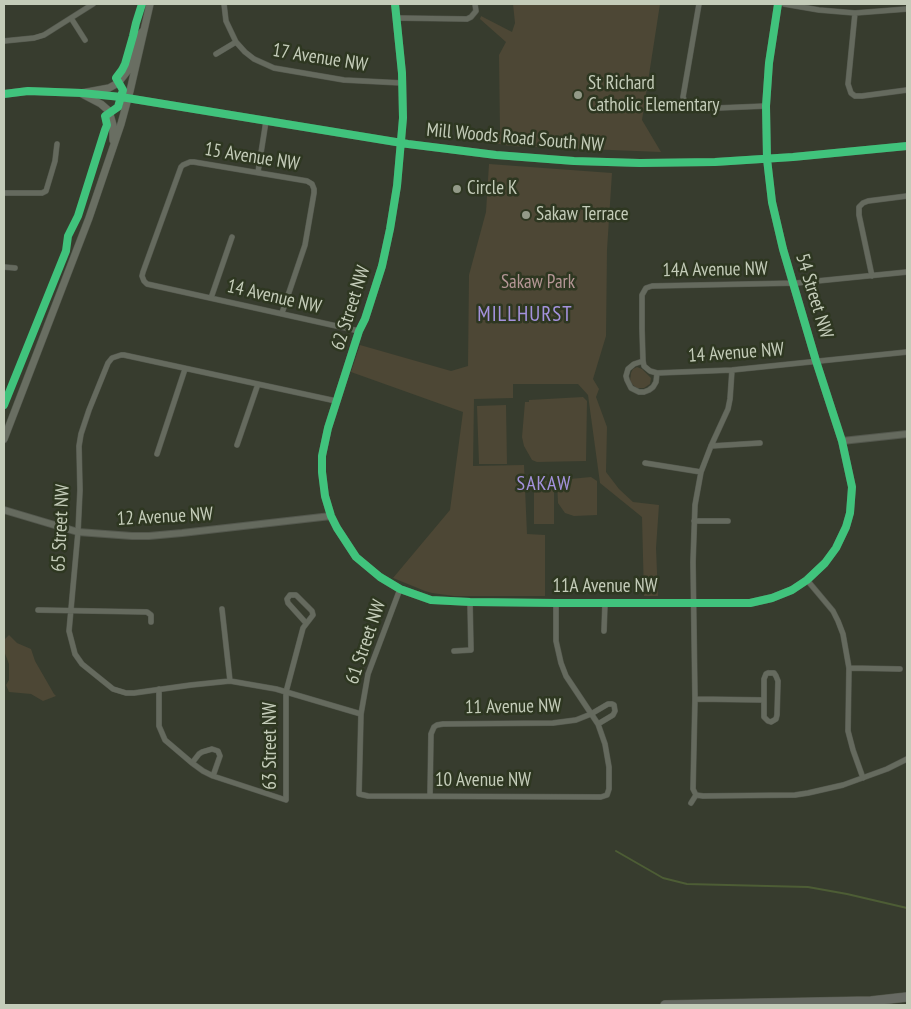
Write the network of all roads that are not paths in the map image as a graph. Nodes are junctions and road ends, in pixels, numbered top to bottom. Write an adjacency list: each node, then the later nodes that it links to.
1 (92, 4): 11 (street)
2 (150, 4): 13 (main road)
3 (224, 4): 16 (street)
4 (395, 4): 12 (street, 62 Street NW)
5 (476, 4): 12 (street)
6 (699, 4): 23 (street)
7 (778, 4): 23 (street, 54 Street NW)
8 (784, 4): 10 (street)
9 (907, 9): 10 (street)
10 (855, 13): 19 (street)
11 (71, 18): 14 (street); 15 (street)
12 (397, 18): 18 (street, 62 Street NW)
13 (144, 29): 20 (main road); 22 (main road)
14 (85, 40)
15 (4, 41)
16 (236, 42): 17 (street); 18 (street, 17 Avenue NW)
17 (216, 54)
18 (402, 83): 25 (street, 62 Street NW)
19 (907, 90)
20 (82, 93): 21 (street, Mill Woods Road South NW); 22 (street, Mill Woods Road South NW); 29 (main road)
21 (4, 94)
22 (128, 98): 24 (street, Mill Woods Road South NW); 29 (main road)
23 (766, 106): 28 (street, 54 Street NW)
24 (266, 121): 25 (street, Mill Woods Road South NW); 30 (street)
25 (401, 143): 28 (street, Mill Woods Road South NW); 42 (street, 62 Street NW)
26 (57, 144): 31 (street)
27 (907, 146): 28 (street, Mill Woods Road South NW)
28 (767, 159): 39 (street, 54 Street NW)
29 (109, 160): 52 (main road)
30 (258, 172): 38 (street, 15 Avenue NW); 41 (street, 15 Avenue NW)
31 (4, 193)
32 (907, 196): 37 (street)
33 (232, 238): 40 (street, 14 Avenue NW)
34 (4, 267): 35 (street)
35 (15, 268)
36 (907, 272): 37 (street, 14A Avenue NW)
37 (872, 276): 39 (street, 14A Avenue NW)
38 (143, 279): 40 (street, 14 Avenue NW)
39 (793, 284): 44 (street, 14A Avenue NW); 45 (street, 54 Street NW)
40 (211, 298): 41 (street, 14 Avenue NW)
41 (282, 313): 42 (street, 14 Avenue NW)
42 (360, 331): 50 (street, 62 Street NW)
43 (907, 352): 45 (street, 14 Avenue NW)
44 (643, 361): 48 (street); 48 (street)
45 (816, 361): 47 (street, 14 Avenue NW); 53 (street, 54 Street NW)
46 (185, 368): 49 (street); 56 (street, 65 Street NW); 59 (street)
47 (732, 370): 48 (street, 14 Avenue NW); 57 (street)
48 (654, 372)
49 (258, 384): 50 (street); 55 (street)
50 (336, 401): 63 (street, 62 Street NW)
51 (907, 434): 53 (street)
52 (4, 439)
53 (842, 442): 67 (street, 54 Street NW)
54 (760, 443): 57 (street)
55 (237, 445)
56 (79, 446): 58 (street); 66 (street, 65 Street NW)
57 (711, 446): 61 (street)
58 (71, 447)
59 (157, 454)
60 (645, 463): 61 (street)
61 (701, 472): 64 (street)
62 (4, 510): 66 (street, 12 Avenue NW)
63 (331, 516): 66 (street, 12 Avenue NW); 68 (street, 62 Street NW)
64 (694, 521): 65 (street); 72 (street)
65 (728, 521)
66 (78, 532): 75 (street, 65 Street NW)
67 (807, 580): 72 (street, 11A Avenue NW); 80 (street)
68 (400, 589): 69 (street, 11A Avenue NW); 87 (street, 61 Street NW)
69 (470, 602): 70 (street, 11A Avenue NW); 79 (street)
70 (556, 603): 71 (street, 11A Avenue NW); 88 (street)
71 (605, 603): 72 (street, 11A Avenue NW); 78 (street, 11A Avenue NW)
72 (694, 603): 85 (street)
73 (222, 609): 82 (street)
74 (38, 610): 75 (street)
75 (71, 610): 76 (street); 83 (street, 65 Street NW)
76 (151, 622)
77 (306, 623): 77 (street); 84 (street)
78 (604, 631)
79 (454, 650)
80 (848, 668): 81 (street); 93 (street)
81 (900, 669)
82 (230, 681): 83 (street); 84 (street)
83 (159, 689): 91 (street)
84 (286, 692): 87 (street); 92 (street, 63 Street NW)
85 (695, 699): 86 (street); 95 (street)
86 (764, 700): 86 (street)
87 (360, 714): 94 (street, 61 Street NW)
88 (592, 714): 89 (street); 89 (street, 11 Avenue NW); 96 (street, 11 Avenue NW)
89 (598, 724): 96 (street, 10 Avenue NW)
90 (907, 759): 93 (street)
91 (192, 763): 92 (street); 92 (street)
92 (213, 776)
93 (863, 778): 95 (street)
94 (359, 794): 96 (street, 10 Avenue NW)
95 (696, 795): 97 (street)
96 (430, 796)
97 (691, 803)
98 (907, 997): 99 (highway)
99 (665, 1005)

